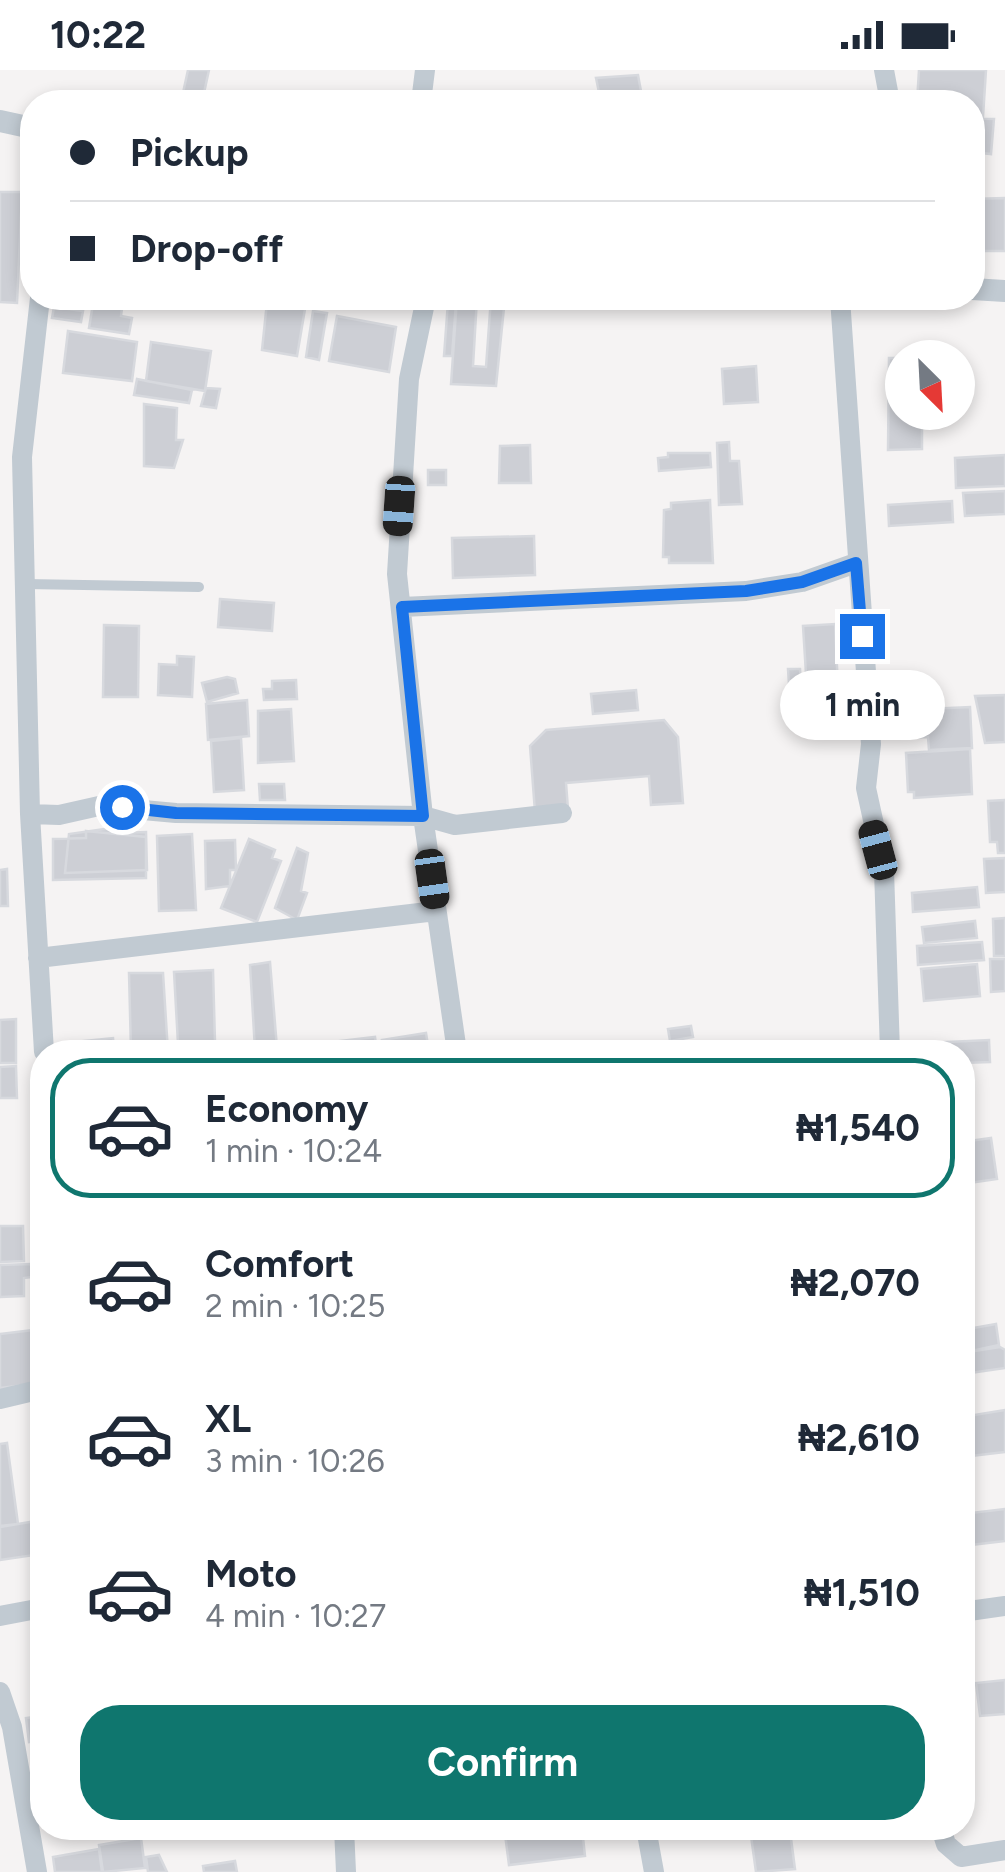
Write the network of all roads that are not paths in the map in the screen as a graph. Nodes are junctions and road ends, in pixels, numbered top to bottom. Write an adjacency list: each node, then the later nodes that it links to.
1 (39, 310): 5 (street)
2 (423, 310): 7 (street)
3 (841, 310): 4 (street)
4 (856, 563): 7 (street); 15 (street)
5 (25, 584): 6 (lane); 9 (street)
6 (199, 588)
7 (402, 607): 10 (street)
8 (562, 813): 10 (street)
9 (30, 814): 10 (street); 12 (street)
10 (423, 816): 11 (street)
11 (436, 911): 12 (street); 14 (street)
12 (38, 958): 13 (street)
13 (43, 1040)
14 (455, 1040)
15 (890, 1040)
16 (30, 1392): 17 (street)
17 (0, 1399)
18 (1005, 1606): 20 (street)
19 (30, 1610): 21 (street)
20 (975, 1610)
21 (0, 1616)
22 (0, 1692): 23 (street)
23 (30, 1830)
24 (32, 1840): 30 (street)
25 (345, 1840): 31 (street)
26 (648, 1840): 32 (street)
27 (945, 1840): 29 (street)
28 (1005, 1850): 29 (street)
29 (958, 1864)
30 (37, 1872)
31 (346, 1872)
32 (654, 1872)

